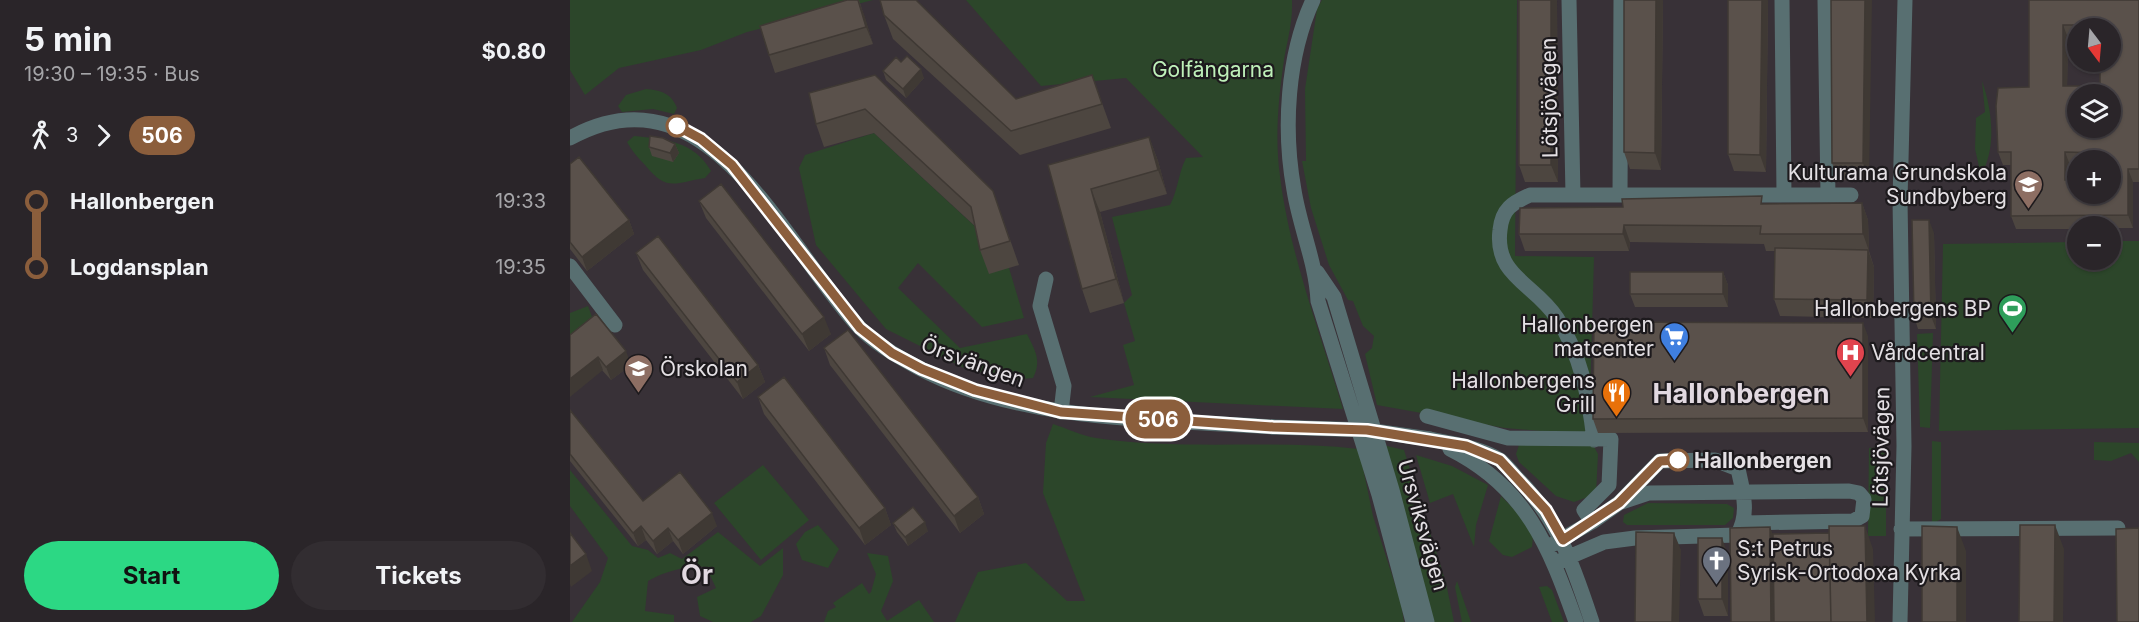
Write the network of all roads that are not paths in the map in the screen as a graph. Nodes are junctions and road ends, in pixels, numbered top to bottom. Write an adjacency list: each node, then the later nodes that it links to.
1 (1313, 0): 14 (street, Ursviksvägen)
2 (1569, 0): 8 (street, Lötsjövägen)
3 (1621, 0): 9 (street)
4 (1782, 0): 10 (street)
5 (1825, 0): 11 (street)
6 (1905, 0): 26 (street, Lötsjövägen)
7 (570, 138): 17 (street, Örsvängen)
8 (1573, 195): 9 (street); 20 (street)
9 (1620, 195): 10 (street)
10 (1784, 195): 11 (street)
11 (1828, 195): 12 (street)
12 (1851, 195)
13 (570, 266): 16 (street)
14 (1317, 273): 31 (street, Ursviksvägen); 32 (street, Ursviksvägen)
15 (1046, 279): 17 (street)
16 (615, 325)
17 (1061, 412): 19 (street, Örsvängen, bridge)
18 (1426, 416): 20 (street)
19 (1430, 439): 27 (street, Örsvängen); 28 (street, Örsvängen)
20 (1594, 440): 23 (street)
21 (1744, 492): 22 (street); 22 (street); 24 (street); 24 (street)
22 (1619, 503): 23 (street)
23 (1592, 522): 27 (street)
24 (1744, 523): 29 (street)
25 (2118, 528): 26 (street)
26 (1901, 529): 35 (street, Lötsjövägen)
27 (1563, 540): 28 (street); 29 (street, Örsvängen)
28 (1548, 547): 30 (street, Örsvängen)
29 (1570, 556): 30 (street); 34 (street, Örsvängen)
30 (1556, 563): 33 (street, Örsvängen)
31 (1413, 622)
32 (1427, 622)
33 (1576, 622)
34 (1592, 622)
35 (1900, 622)

